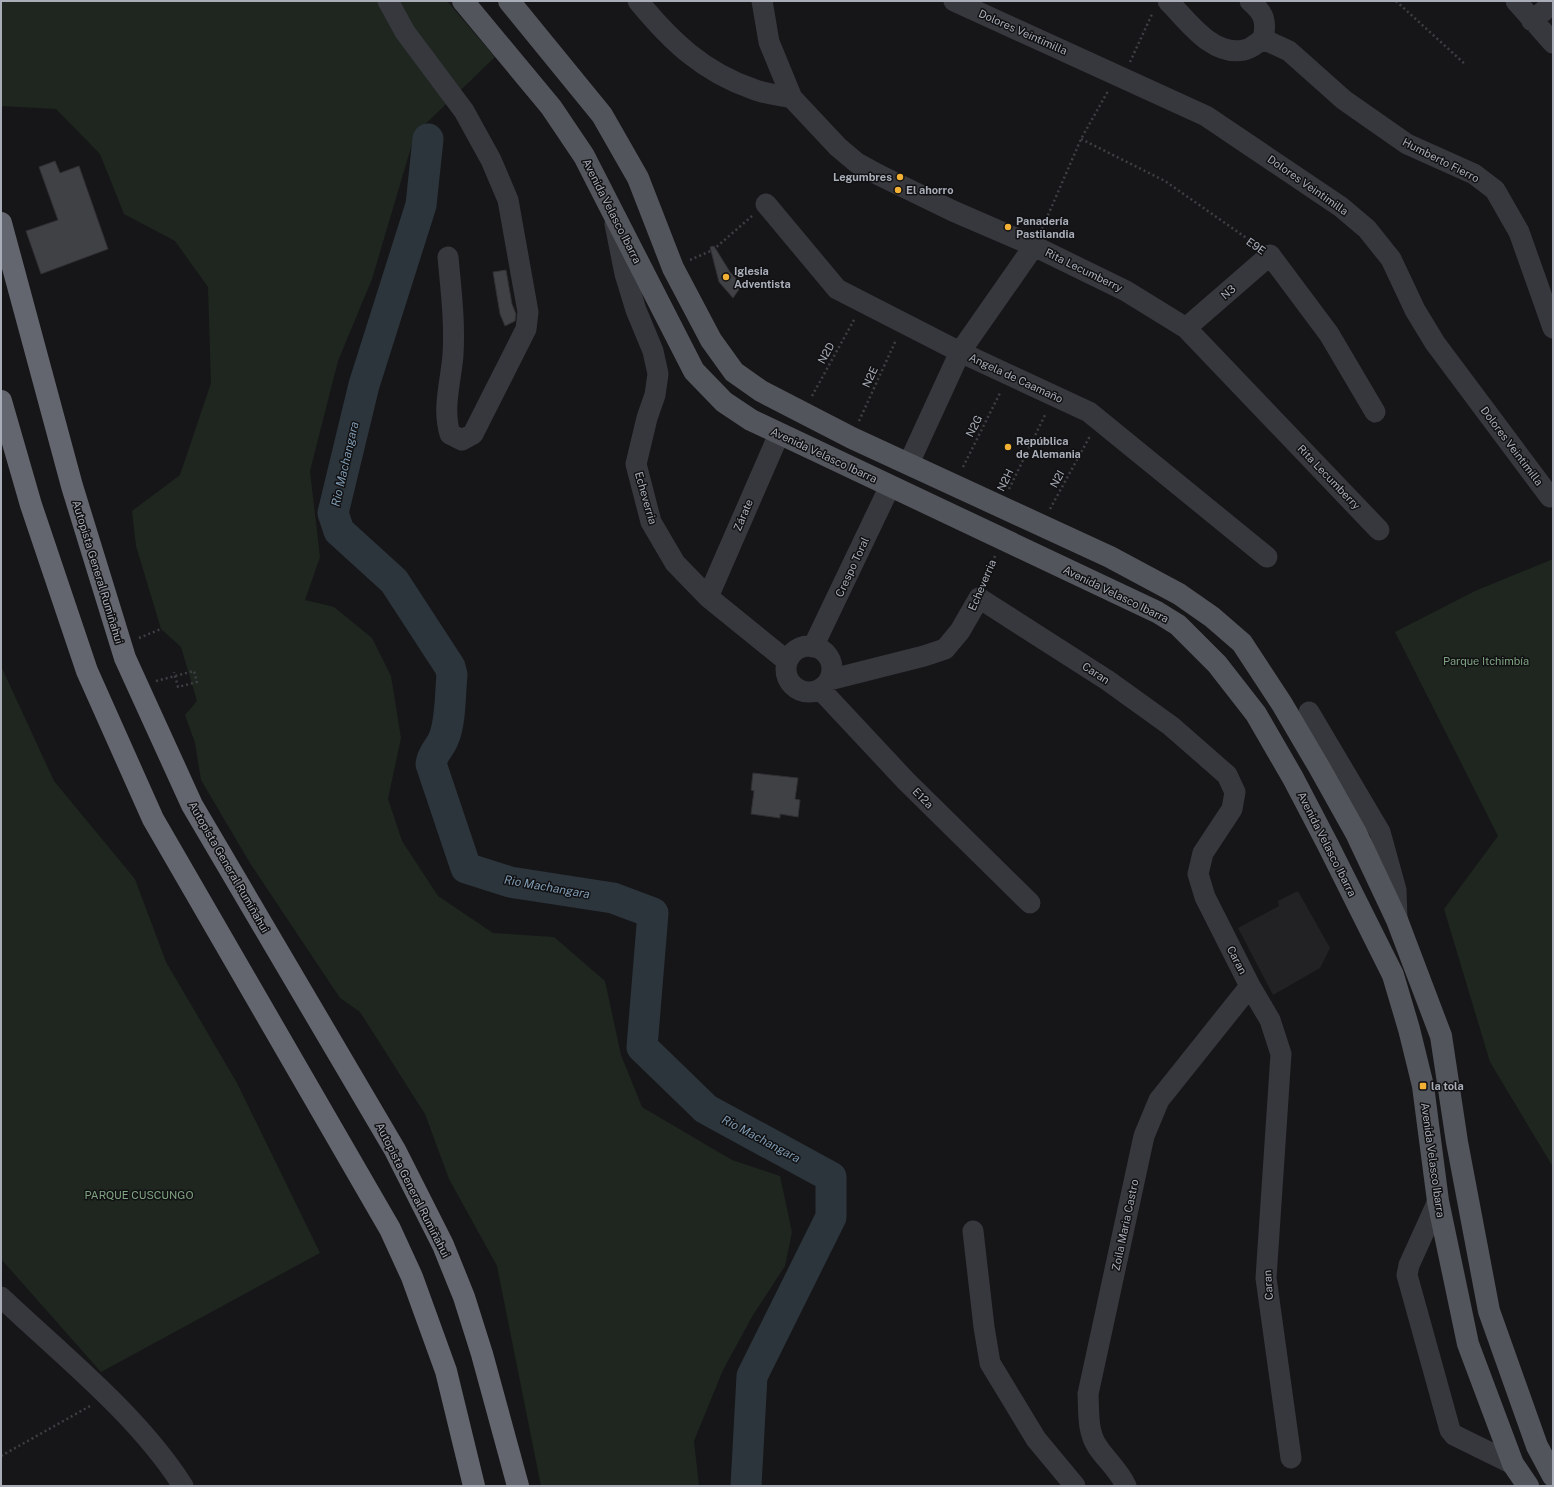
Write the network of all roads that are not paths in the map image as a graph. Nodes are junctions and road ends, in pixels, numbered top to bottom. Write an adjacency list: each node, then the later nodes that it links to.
1 (388, 1): 20 (street)
2 (463, 1): 16 (main road, Avenida Velasco Ibarra)
3 (509, 1): 27 (main road)
4 (638, 1): 14 (street)
5 (762, 1): 14 (street, Rita Lecumberry)
6 (954, 1): 29 (street, Dolores Veintimilla)
7 (1250, 1): 12 (street)
8 (1516, 1): 11 (street)
9 (1553, 3): 11 (street)
10 (1162, 4): 12 (street)
11 (1532, 21): 13 (street)
12 (1263, 39): 22 (street, Humberto Fierro)
13 (1553, 43)
14 (792, 98): 18 (street, Rita Lecumberry)
15 (766, 204): 23 (street, Angela de Caamaño)
16 (614, 216): 26 (main road, Avenida Velasco Ibarra); 32 (street, Echeverria)
17 (1, 223): 51 (highway, Autopista General Rumiñahui)
18 (1034, 246): 21 (street, Rita Lecumberry); 23 (street)
19 (1270, 255): 21 (street, N3); 25 (street, E9E)
20 (448, 257)
21 (1186, 328): 30 (street, Rita Lecumberry)
22 (1553, 328)
23 (960, 352): 27 (street); 31 (street, Angela de Caamaño)
24 (1, 401): 50 (highway)
25 (1375, 412)
26 (779, 434): 28 (main road, Avenida Velasco Ibarra); 32 (street, Zárate)
27 (910, 464): 39 (main road)
28 (890, 486): 34 (street, Crespo Toral); 42 (main road, Avenida Velasco Ibarra)
29 (1550, 497)
30 (1379, 530)
31 (1267, 557)
32 (708, 597): 35 (street, Echeverria)
33 (979, 598): 36 (street, Echeverria); 40 (street, Caran)
34 (813, 647): 35 (street); 36 (street)
35 (787, 661): 36 (street, Echeverria)
36 (825, 684): 38 (street, E12a)
37 (1309, 712): 39 (street)
38 (1030, 903)
39 (1397, 920): 41 (main road)
40 (1250, 986): 46 (street, Caran); 53 (street, Zoila Maria Castro)
41 (1457, 1142): 42 (main road); 48 (main road)
42 (1432, 1154): 43 (main road, Avenida Velasco Ibarra)
43 (1438, 1201): 47 (main road, Avenida Velasco Ibarra); 47 (street)
44 (973, 1231): 52 (street)
45 (1, 1297): 49 (street)
46 (1291, 1458)
47 (1513, 1464): 54 (main road, Avenida Velasco Ibarra)
48 (1553, 1476)
49 (183, 1486)
50 (474, 1486)
51 (518, 1486)
52 (1075, 1486)
53 (1126, 1486)
54 (1528, 1486)

